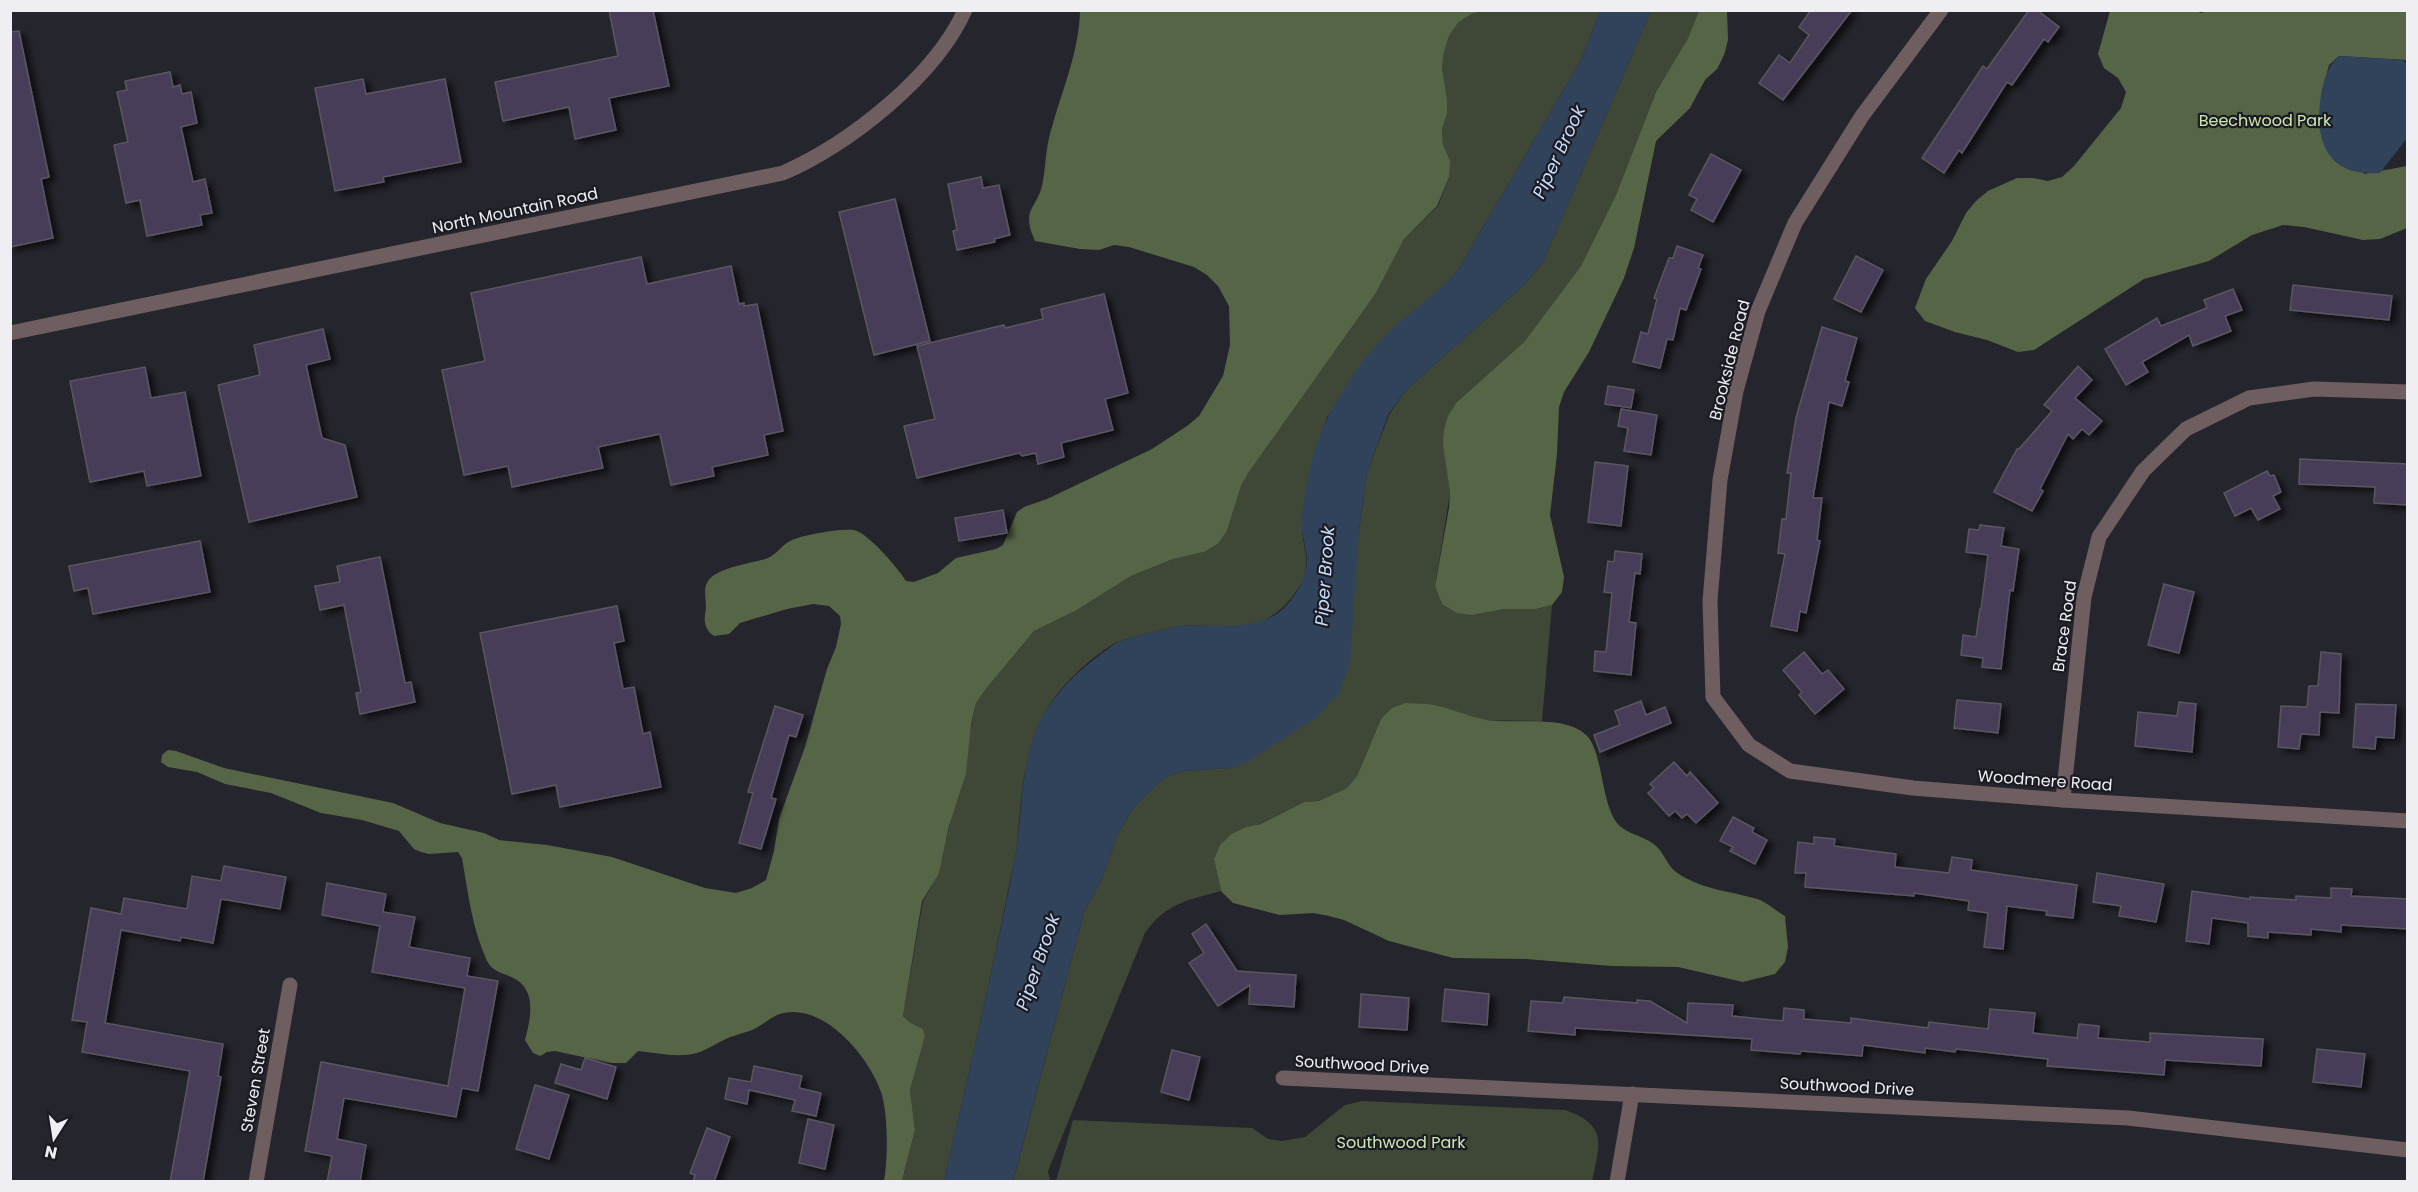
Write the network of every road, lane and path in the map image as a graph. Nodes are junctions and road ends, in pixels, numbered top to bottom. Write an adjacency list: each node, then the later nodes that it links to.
1 (965, 10): 3 (street, North Mountain Road)
2 (1941, 10): 5 (street, Brookside Road)
3 (10, 333)
4 (2408, 392): 6 (street, Brace Road)
5 (1713, 697): 6 (street, Woodmere Road)
6 (2063, 800): 7 (street, Woodmere Road)
7 (2408, 821)
8 (290, 985): 12 (street, Steven Street)
9 (1283, 1078): 10 (street, Southwood Drive)
10 (1632, 1094): 11 (street, Southwood Drive); 13 (street)
11 (2408, 1150)
12 (255, 1182)
13 (1617, 1182)

